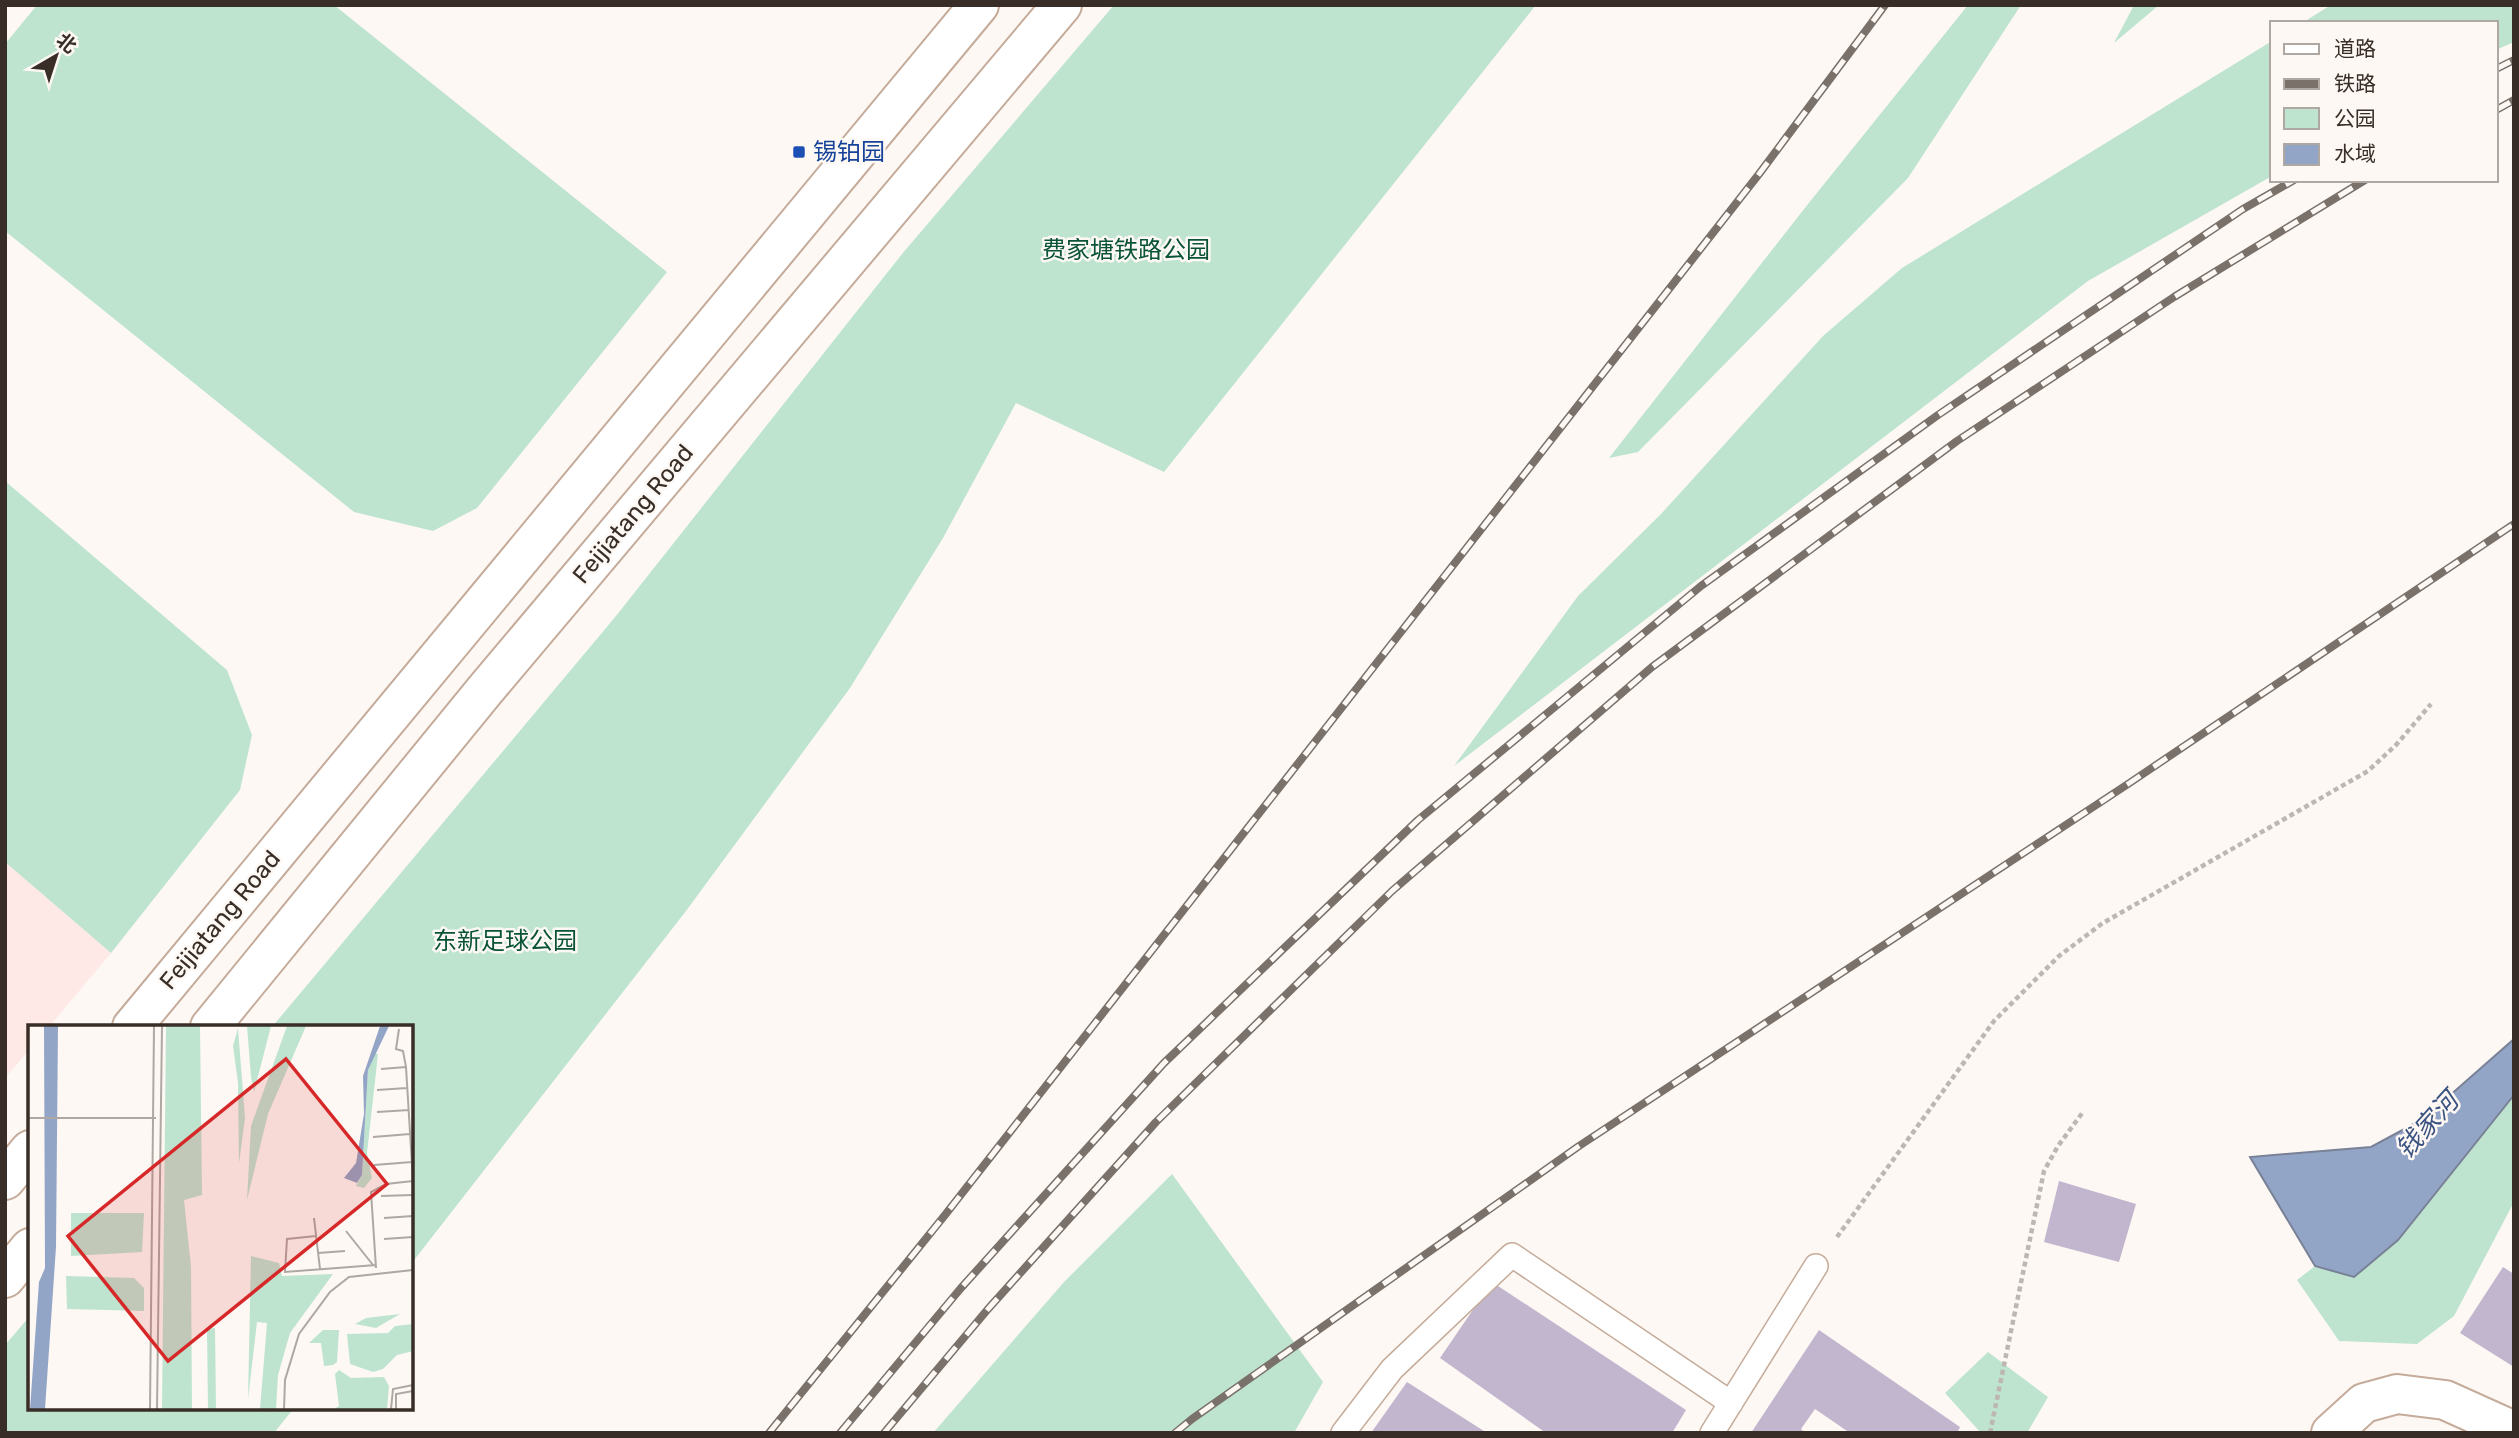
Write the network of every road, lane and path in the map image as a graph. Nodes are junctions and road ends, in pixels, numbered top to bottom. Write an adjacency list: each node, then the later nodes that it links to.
1 (979, 5): 3 (street, Feijiatang Road)
2 (1062, 5): 4 (street, Feijiatang Road)
3 (441, 654): 4 (street); 6 (street, Feijiatang Road)
4 (485, 690): 7 (street, Feijiatang Road)
5 (2431, 705): 12 (path)
6 (134, 1025)
7 (212, 1025)
8 (2083, 1112): 18 (path)
9 (28, 1152): 10 (street)
10 (5, 1180)
11 (28, 1250): 13 (street)
12 (1816, 1266): 14 (lane)
13 (5, 1278)
14 (1731, 1403): 16 (lane); 17 (lane)
15 (2514, 1432): 19 (street)
16 (1343, 1433)
17 (1712, 1433)
18 (1990, 1433)
19 (2331, 1433)

